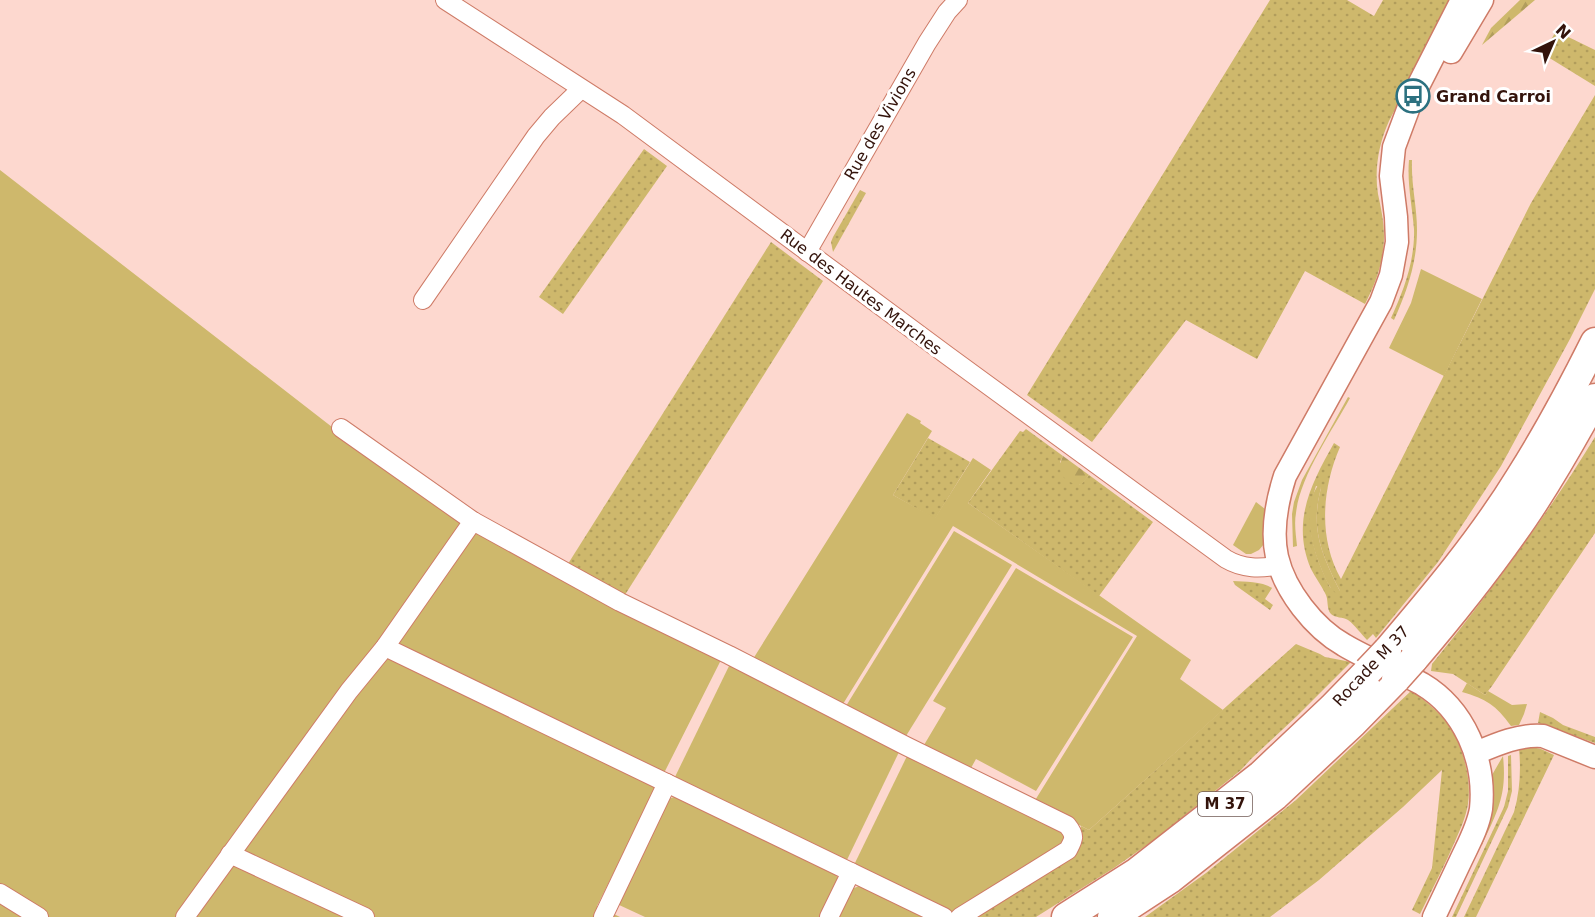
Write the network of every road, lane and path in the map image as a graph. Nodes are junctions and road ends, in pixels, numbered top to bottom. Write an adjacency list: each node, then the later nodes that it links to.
1 (445, 0): 5 (street, Rue des Hautes Marches)
2 (958, 0): 7 (street, Rue des Vivions)
3 (1462, 0): 6 (street)
4 (1482, 0): 6 (street)
5 (581, 88): 7 (street, Rue des Hautes Marches); 8 (street)
6 (1405, 120): 13 (street)
7 (807, 252): 13 (street, Rue des Hautes Marches)
8 (423, 300)
9 (1595, 342): 15 (highway, Rocade M 37 / M 37)
10 (1595, 398): 15 (highway, Rocade M 37 / M 37)
11 (342, 428): 12 (street)
12 (473, 521): 14 (street); 28 (street)
13 (1280, 565): 16 (street)
14 (385, 647): 18 (street); 19 (street)
15 (1398, 663): 29 (highway, Rocade M 37 / M 37, bridge); 30 (highway, Rocade M 37 / M 37)
16 (1476, 753): 17 (street); 31 (street)
17 (1595, 757)
18 (667, 783): 20 (street); 25 (street)
19 (230, 854): 23 (street); 24 (street)
20 (851, 872): 26 (street); 27 (street)
21 (0, 893): 22 (street)
22 (39, 917)
23 (185, 917)
24 (365, 917)
25 (603, 917)
26 (829, 917)
27 (944, 917)
28 (960, 917)
29 (1066, 917)
30 (1112, 917)
31 (1434, 917)

